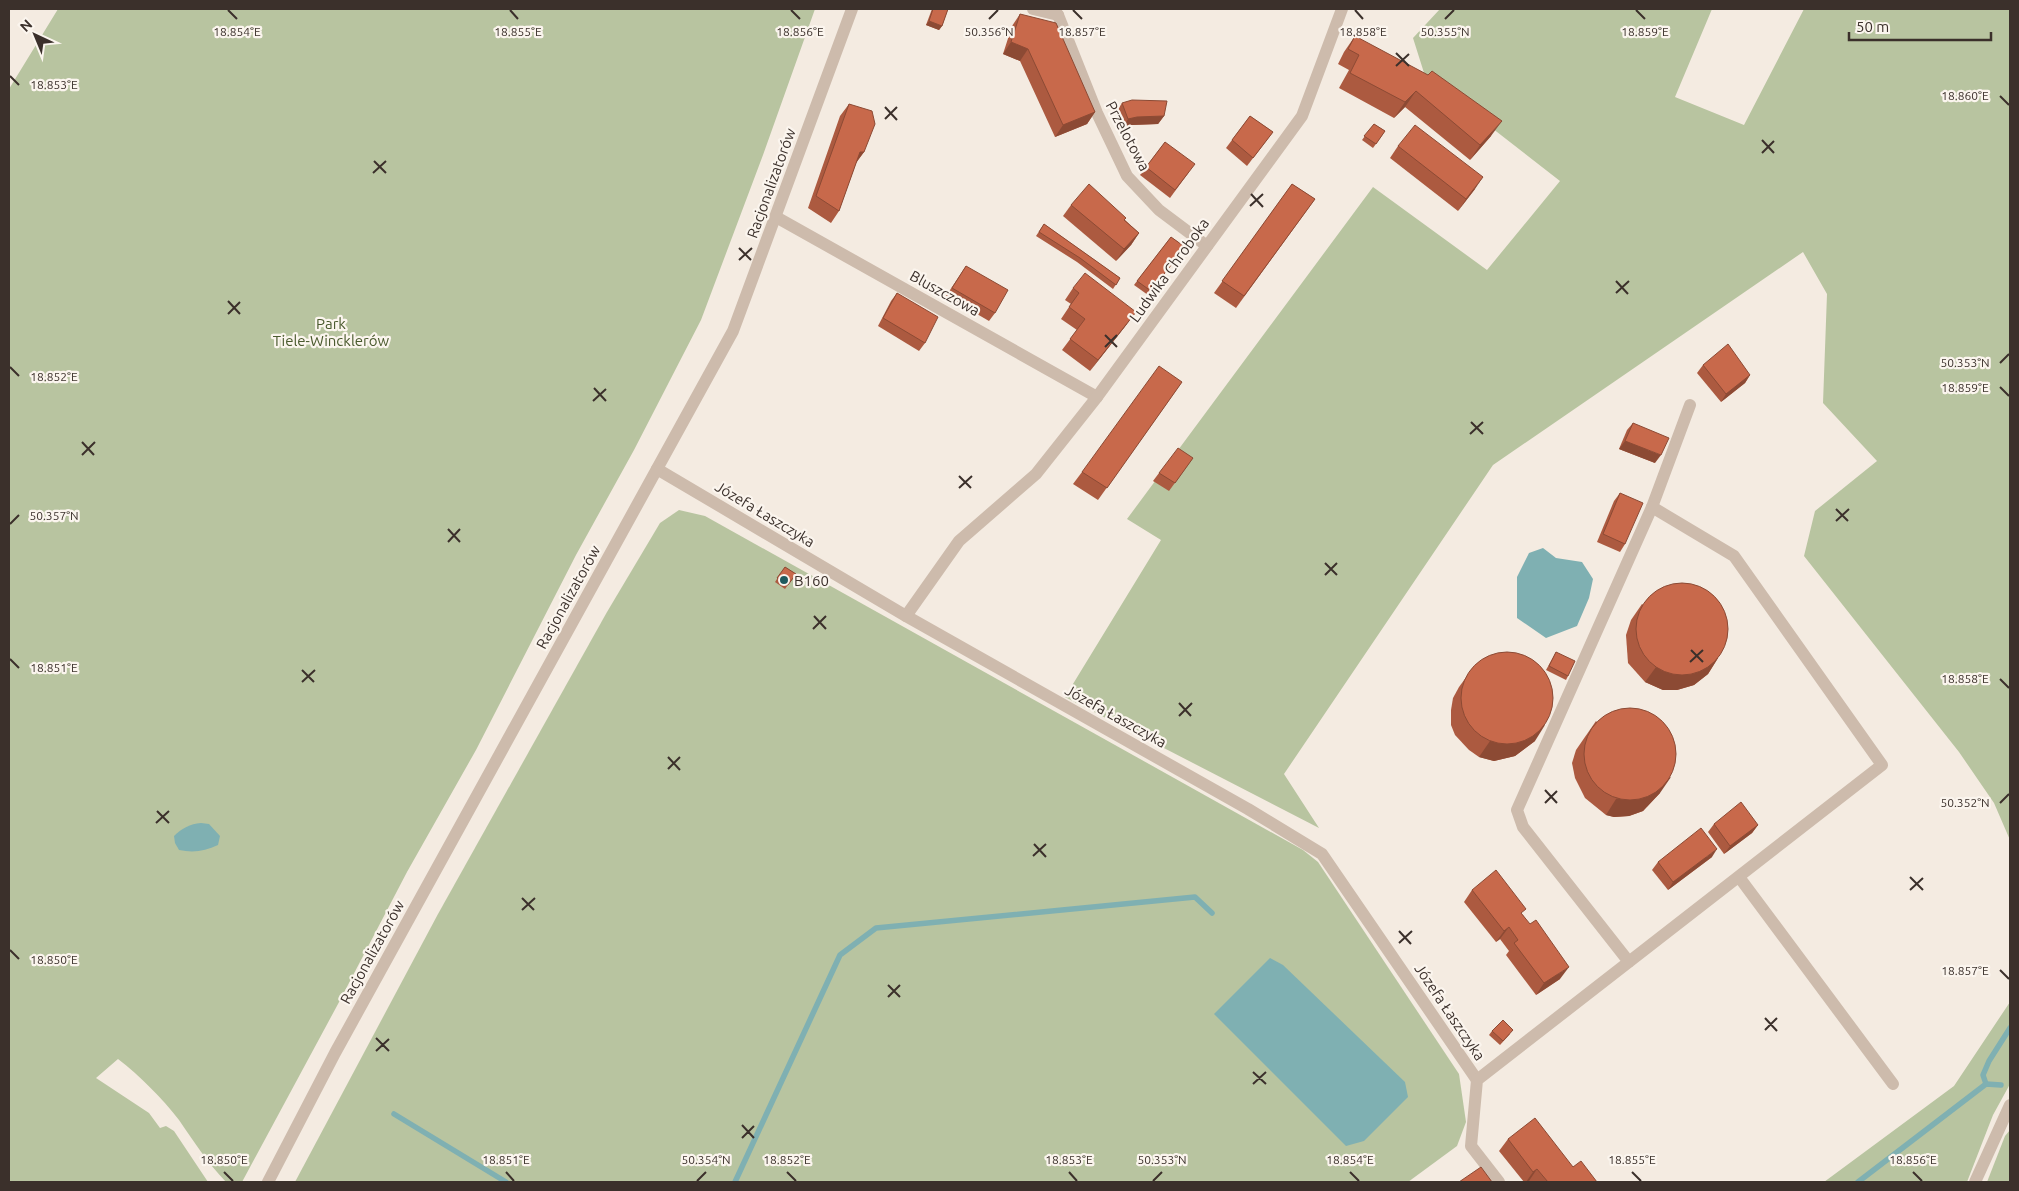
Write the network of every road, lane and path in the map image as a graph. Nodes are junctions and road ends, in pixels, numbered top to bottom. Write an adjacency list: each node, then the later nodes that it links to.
1 (852, 9): 5 (street, Racjonalizatorów)
2 (1033, 9): 4 (street)
3 (1342, 9): 6 (street, Ludwika Chroboka)
4 (1056, 12): 6 (street, Przelotowa)
5 (776, 217): 7 (street, Bluszczowa); 9 (street, Racjonalizatorów)
6 (1207, 246): 7 (street, Ludwika Chroboka)
7 (1097, 397): 11 (street, Ludwika Chroboka)
8 (1690, 405): 10 (street)
9 (657, 469): 11 (street, Józefa Łaszczyka); 17 (street, Racjonalizatorów)
10 (1652, 507): 12 (street); 13 (street)
11 (906, 616): 14 (street, Józefa Łaszczyka)
12 (1739, 877): 13 (street); 15 (street)
13 (1629, 962): 14 (street)
14 (1477, 1080): 18 (street)
15 (1893, 1084)
16 (2010, 1105): 19 (street)
17 (268, 1182)
18 (1499, 1182)
19 (1975, 1182)

